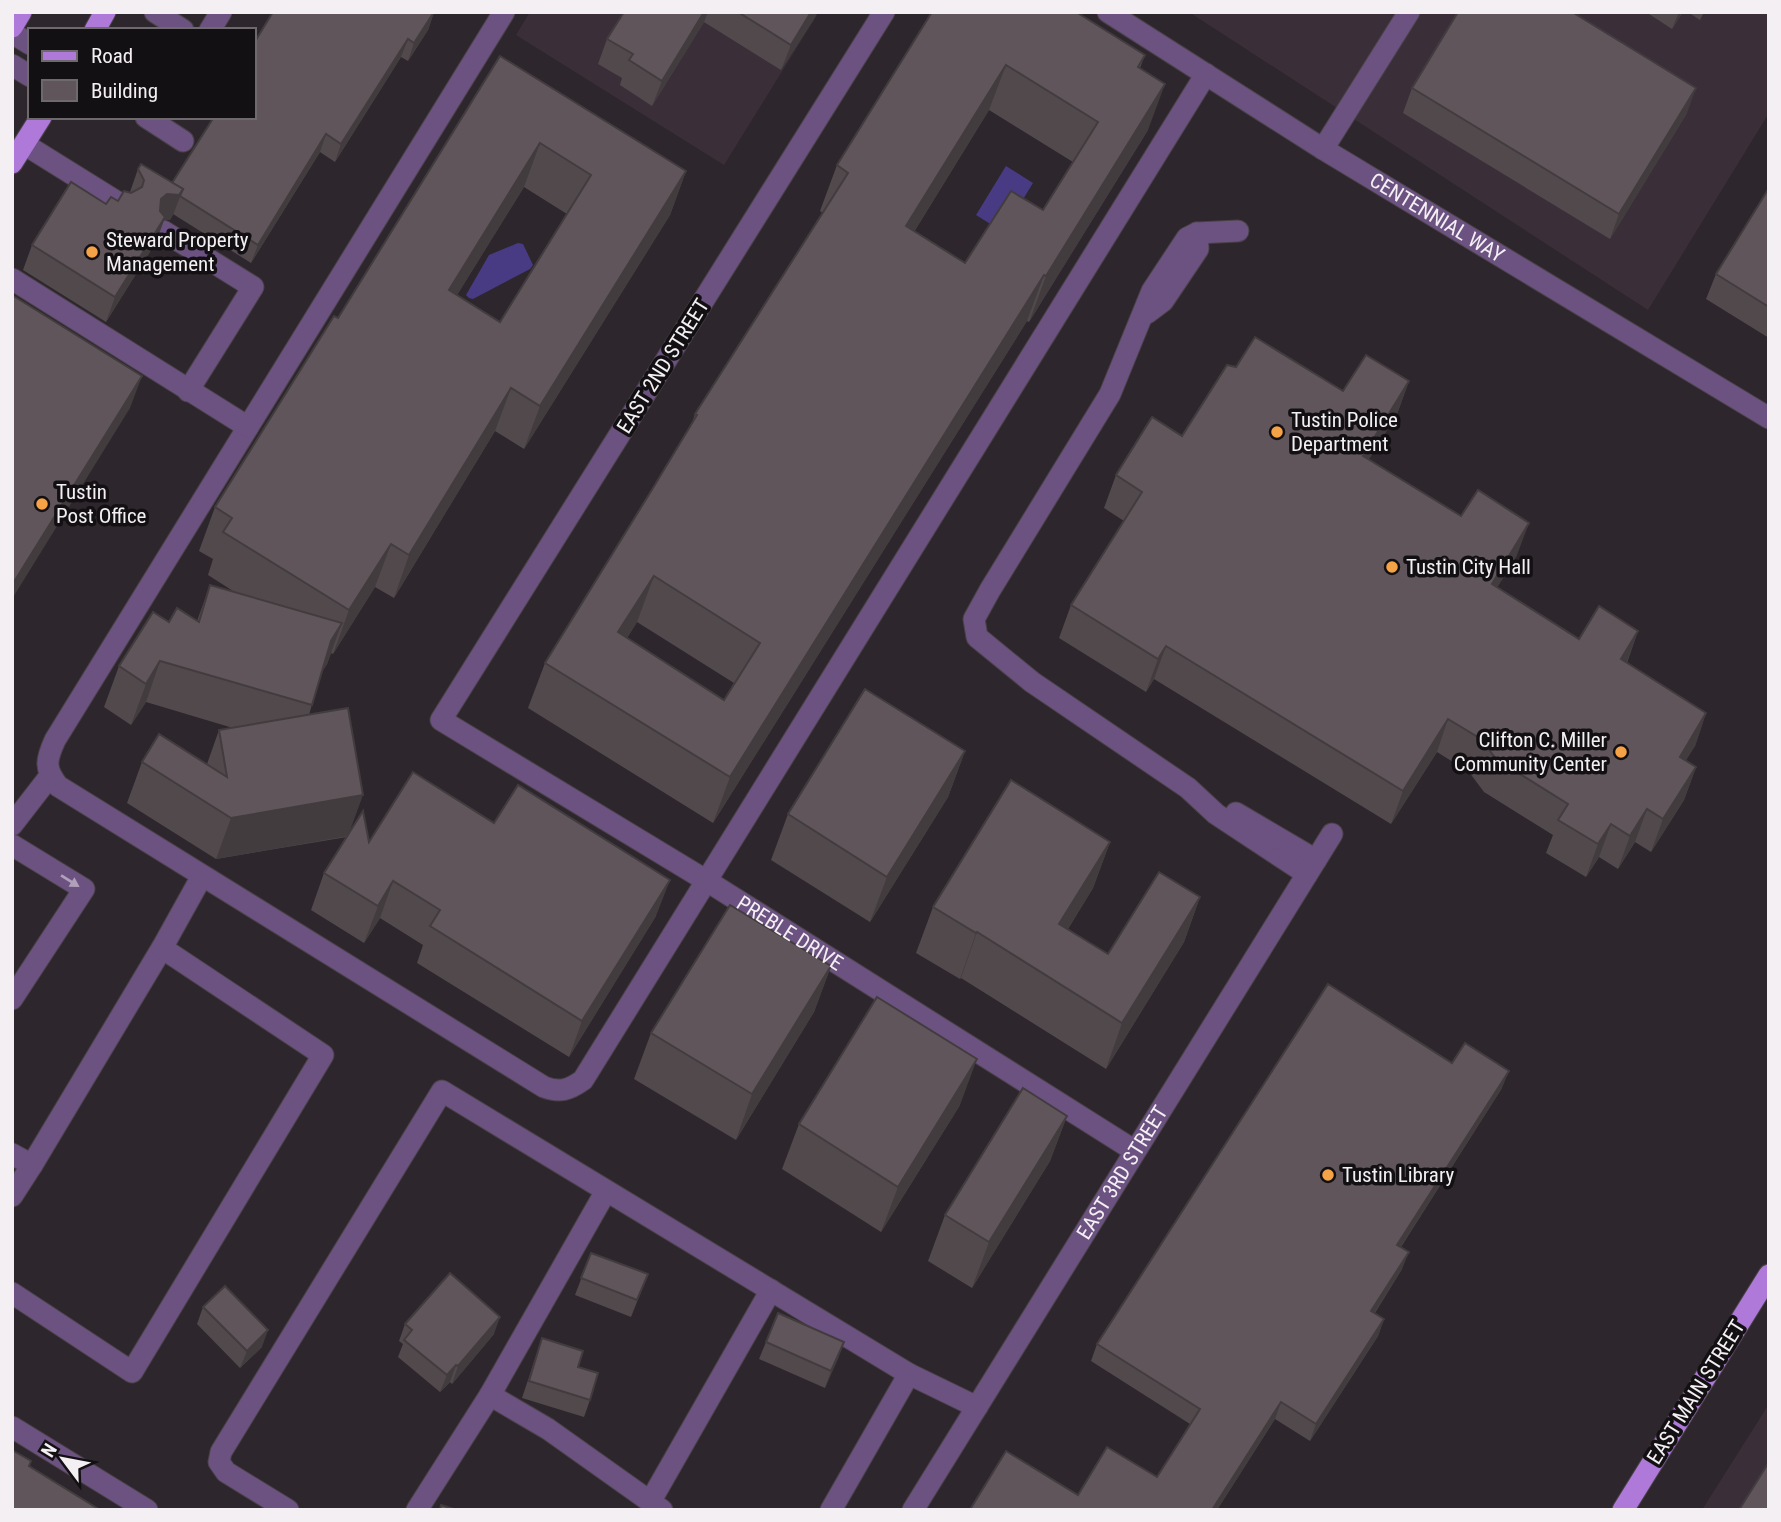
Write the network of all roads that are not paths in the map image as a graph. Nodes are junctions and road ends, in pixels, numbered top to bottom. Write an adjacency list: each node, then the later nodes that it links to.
1 (21, 12): 9 (main road)
2 (106, 12): 10 (main road)
3 (155, 12): 11 (street)
4 (221, 12): 12 (street)
5 (503, 12): 30 (street)
6 (884, 12): 31 (street, EAST 2ND STREET)
7 (1108, 12): 16 (street, CENTENNIAL WAY)
8 (1409, 12): 22 (street)
9 (12, 27)
10 (95, 28)
11 (180, 28)
12 (211, 28)
13 (12, 33): 14 (street)
14 (28, 43)
15 (12, 65): 17 (street)
16 (1206, 74): 22 (street, CENTENNIAL WAY); 38 (street)
17 (28, 75)
18 (40, 119): 21 (main road)
19 (149, 119): 20 (street)
20 (183, 141)
21 (24, 144): 23 (main road); 24 (street)
22 (1323, 149): 29 (street, CENTENNIAL WAY)
23 (12, 163)
24 (122, 205)
25 (1238, 231): 36 (street)
26 (163, 232): 28 (street)
27 (12, 279): 28 (street)
28 (188, 391): 30 (street)
29 (1769, 418)
30 (248, 427): 32 (street)
31 (441, 720): 38 (street, PREBLE DRIVE)
32 (50, 776): 33 (street); 37 (street)
33 (12, 825)
34 (1332, 834): 36 (street, EAST 3RD STREET)
35 (12, 845): 40 (street, one-way to 40)
36 (1312, 867): 41 (street, EAST 3RD STREET)
37 (202, 876): 38 (street); 39 (street)
38 (706, 881): 41 (street, PREBLE DRIVE)
39 (162, 948): 43 (street); 48 (street)
40 (12, 999)
41 (1135, 1151): 51 (street, EAST 3RD STREET)
42 (12, 1154): 43 (street)
43 (32, 1165): 45 (street)
44 (606, 1191): 47 (street); 50 (street); 55 (street)
45 (12, 1196)
46 (1769, 1275): 59 (main road, EAST MAIN STREET)
47 (771, 1290): 49 (street); 53 (street)
48 (12, 1293)
49 (909, 1374): 51 (street); 57 (street)
50 (490, 1395): 53 (street); 56 (street)
51 (977, 1407): 58 (street, EAST 3RD STREET)
52 (12, 1427): 54 (street)
53 (656, 1506)
54 (147, 1510)
55 (288, 1510)
56 (417, 1510)
57 (831, 1510)
58 (913, 1510)
59 (1623, 1510)

